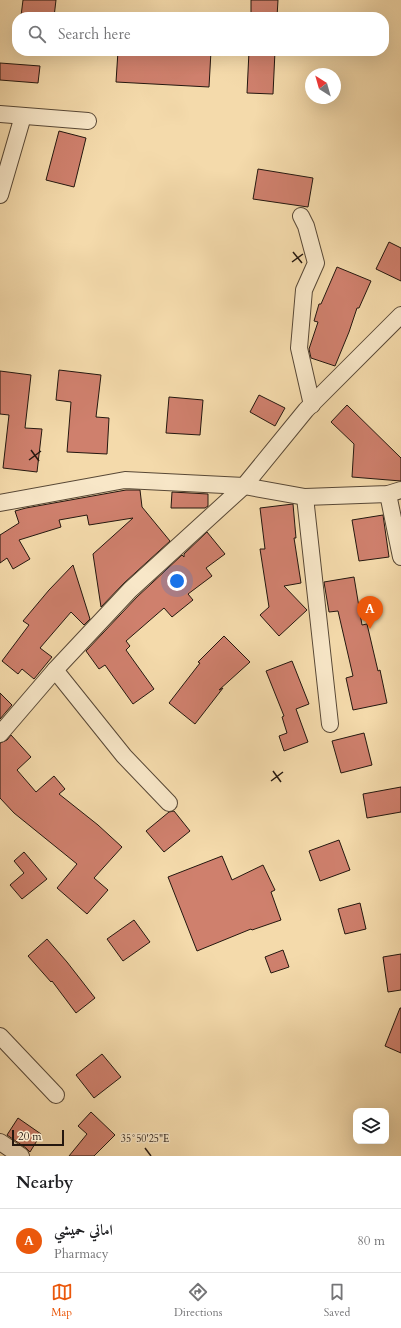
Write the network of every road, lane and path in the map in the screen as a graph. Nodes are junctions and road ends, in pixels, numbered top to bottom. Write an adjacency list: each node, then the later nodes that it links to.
1 (0, 114): 2 (street)
2 (23, 116): 3 (street); 4 (street)
3 (88, 121)
4 (0, 195)
5 (301, 216): 7 (street)
6 (401, 315): 7 (street)
7 (312, 405): 8 (street)
8 (244, 486): 10 (street); 11 (street); 13 (street)
9 (395, 492): 10 (street); 12 (street)
10 (304, 497): 14 (street)
11 (0, 503)
12 (401, 557)
13 (55, 670): 15 (street); 16 (street)
14 (330, 724)
15 (0, 734)
16 (169, 803)
17 (0, 1036): 18 (street)
18 (56, 1095)
19 (0, 1142): 20 (street)
20 (21, 1156)

